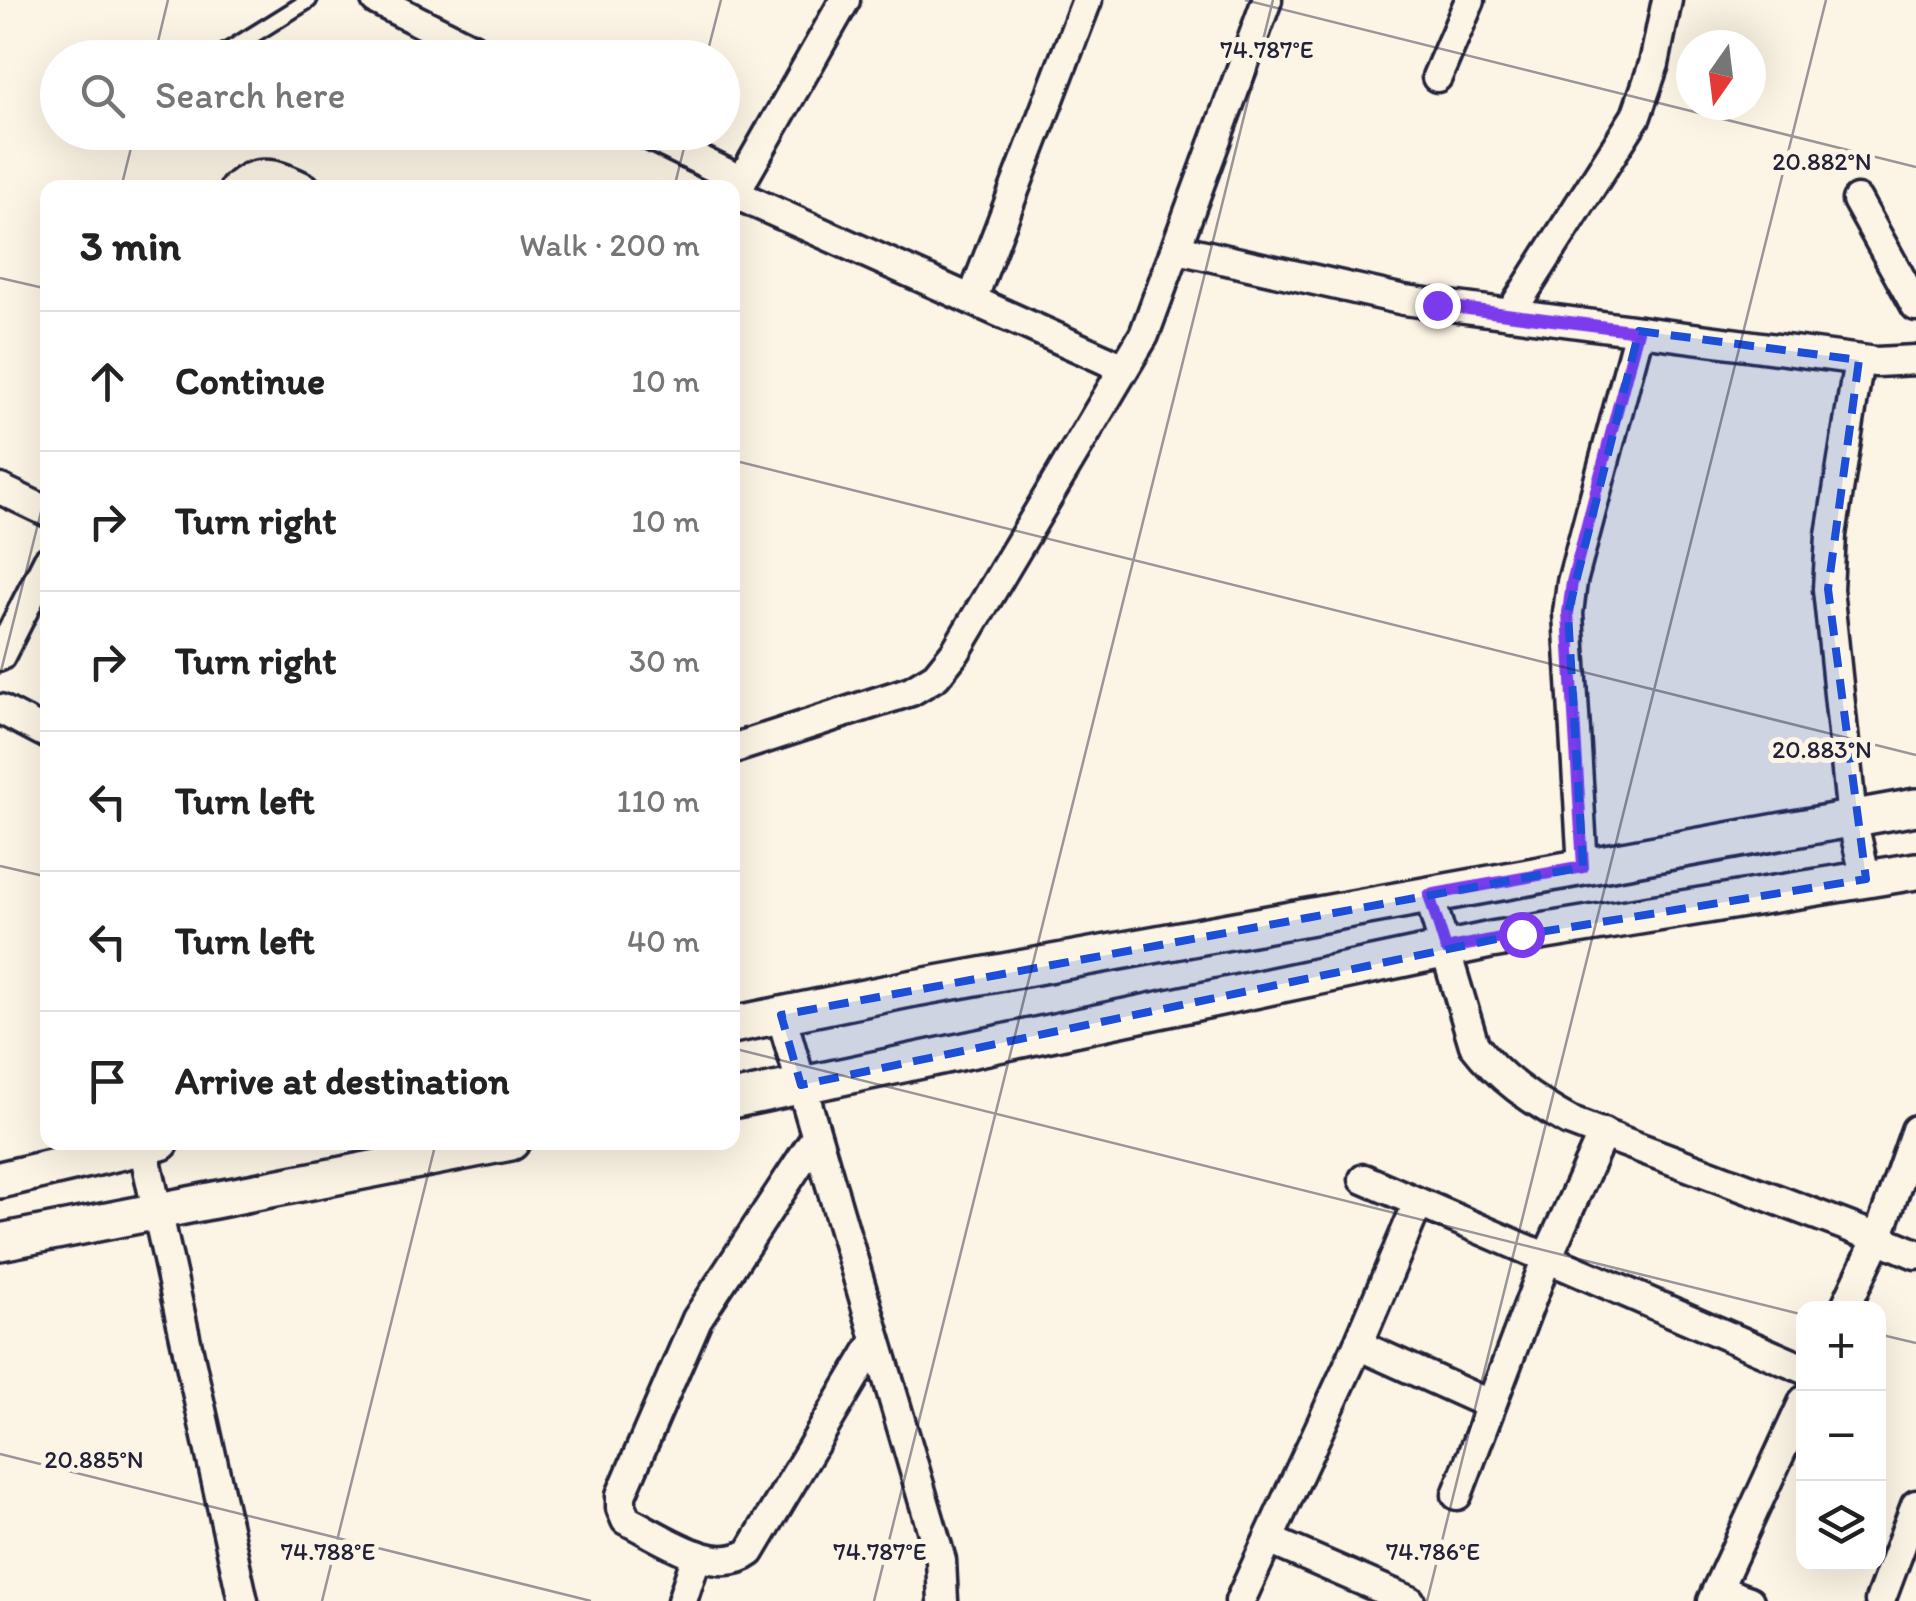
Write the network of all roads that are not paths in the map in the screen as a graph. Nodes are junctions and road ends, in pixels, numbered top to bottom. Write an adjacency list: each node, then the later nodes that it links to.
1 (309, 0): 8 (lane)
2 (376, 0): 9 (street)
3 (845, 0): 15 (street)
4 (1087, 0): 19 (street)
5 (1267, 0): 18 (street)
6 (1470, 0): 10 (street)
7 (1667, 0): 21 (street)
8 (245, 40)
9 (456, 40)
10 (1437, 77)
11 (671, 150): 14 (street)
12 (245, 180): 13 (street)
13 (284, 180)
14 (719, 180)
15 (740, 184)
16 (740, 193): 19 (street)
17 (1857, 200): 20 (street)
18 (1178, 250): 21 (street); 25 (street)
19 (972, 300): 25 (street)
20 (1916, 306)
21 (1510, 314): 22 (street)
22 (1638, 331): 23 (street); 35 (street)
23 (1860, 360): 24 (street); 34 (street)
24 (1916, 360)
25 (1124, 368): 32 (street)
26 (0, 489): 27 (street)
27 (40, 508)
28 (40, 577): 29 (street)
29 (0, 656)
30 (0, 709): 31 (street)
31 (40, 730)
32 (740, 746)
33 (1916, 807): 34 (street)
34 (1852, 819): 35 (street); 37 (street)
35 (1583, 867): 38 (street)
36 (1916, 870): 37 (street)
37 (1866, 879): 39 (street)
38 (1429, 895): 39 (street); 40 (street)
39 (1446, 949): 42 (street); 45 (street)
40 (780, 1015): 41 (street); 42 (street)
41 (740, 1023)
42 (801, 1085): 43 (street); 46 (street)
43 (740, 1098)
44 (1916, 1130): 54 (street)
45 (1603, 1133): 54 (street); 57 (street)
46 (816, 1137): 59 (street); 67 (street)
47 (127, 1150): 51 (street)
48 (153, 1150): 53 (street)
49 (470, 1150): 53 (street)
50 (1364, 1179): 52 (street)
51 (0, 1180)
52 (1418, 1203): 57 (street); 60 (street)
53 (160, 1210): 55 (street); 69 (street)
54 (1878, 1238): 56 (street); 58 (street)
55 (0, 1242)
56 (1916, 1254)
57 (1546, 1260): 61 (street); 62 (street)
58 (1849, 1301)
59 (876, 1340): 67 (street); 71 (street)
60 (1358, 1345): 62 (street); 66 (street)
61 (1796, 1366)
62 (1491, 1406): 64 (street)
63 (1796, 1418): 68 (street)
64 (1457, 1495)
65 (1916, 1505): 75 (street)
66 (1268, 1540): 72 (street); 73 (street)
67 (698, 1554): 70 (street)
68 (1715, 1595): 74 (street)
69 (243, 1601)
70 (682, 1601)
71 (942, 1601)
72 (1240, 1601)
73 (1410, 1601)
74 (1749, 1601)
75 (1880, 1601)

